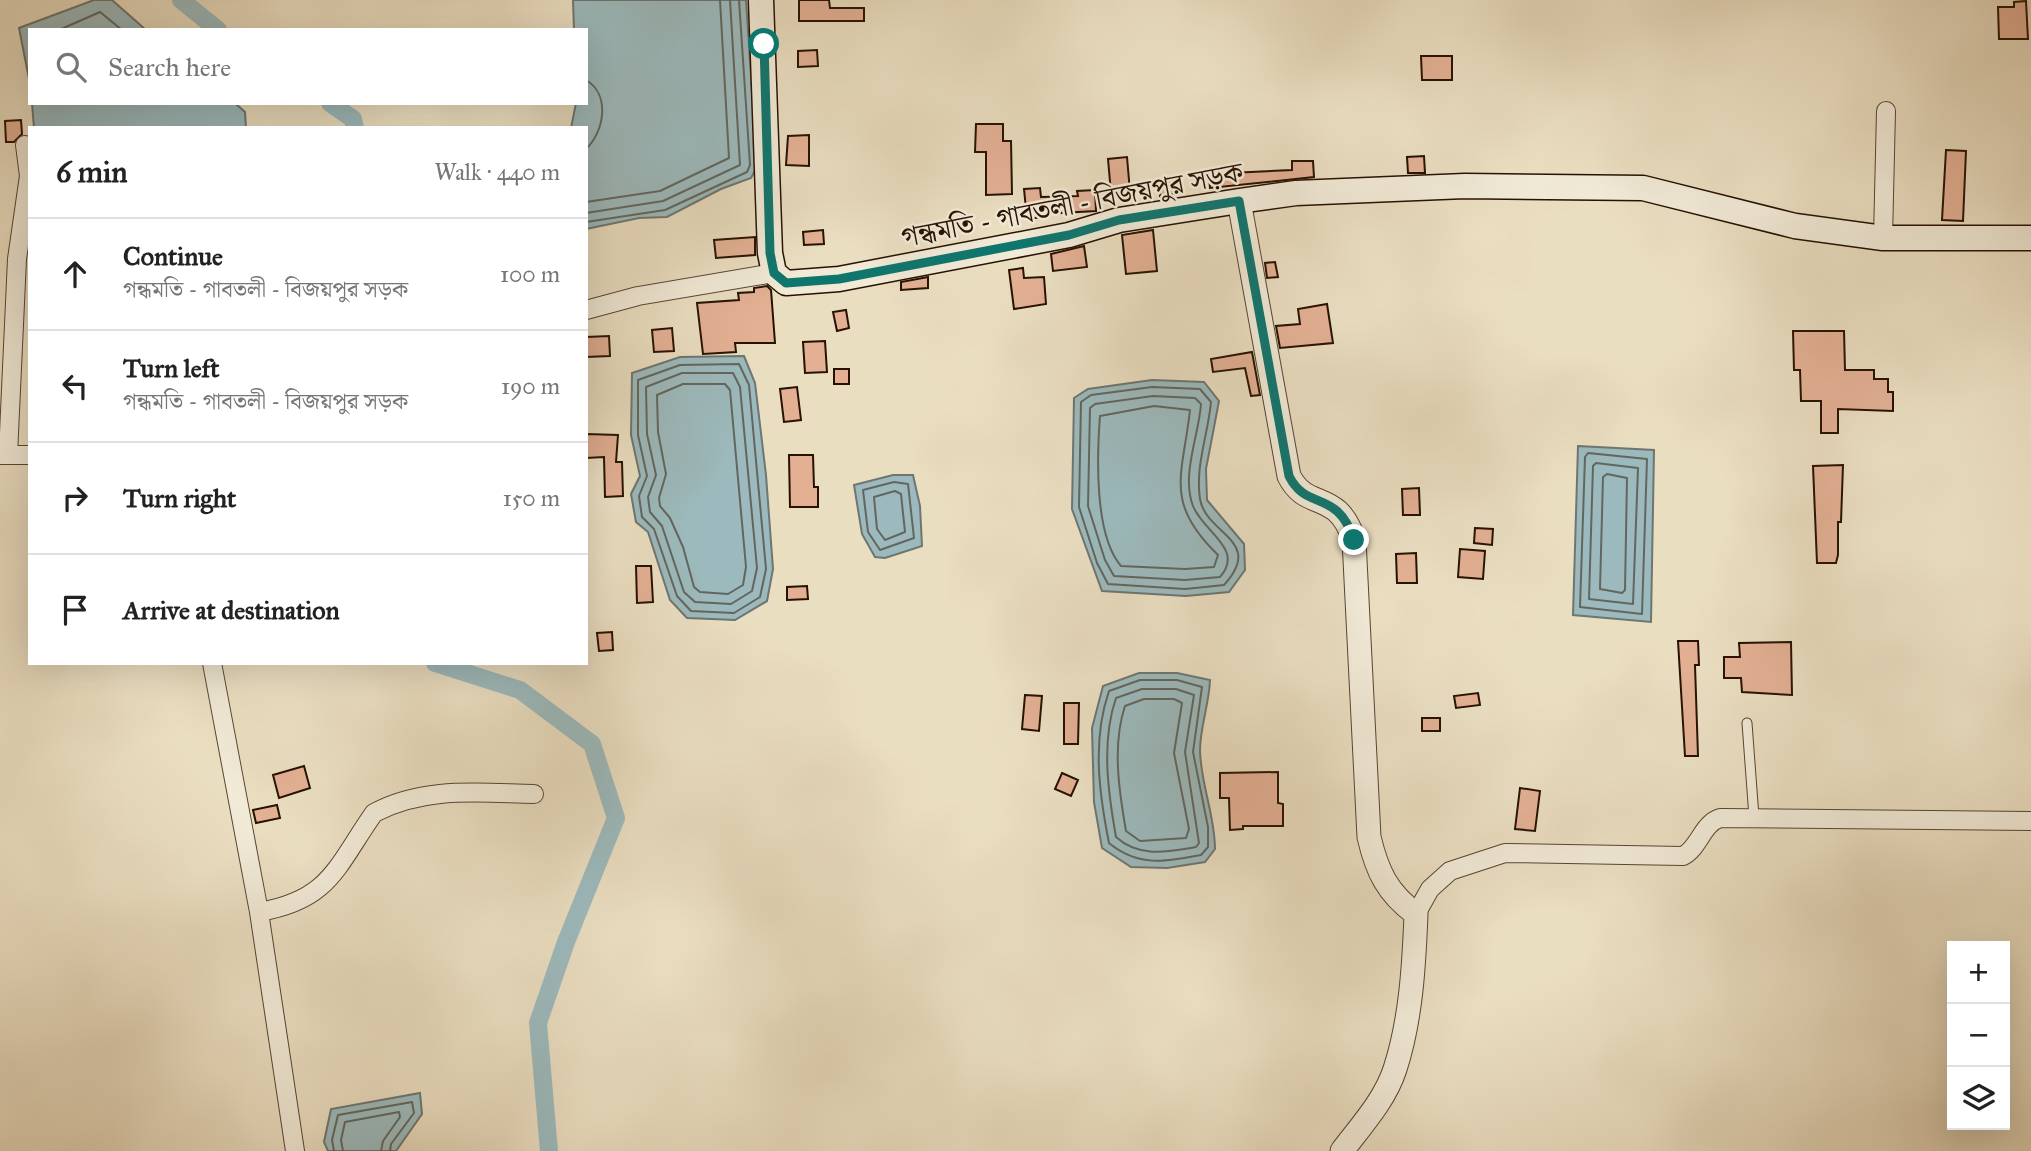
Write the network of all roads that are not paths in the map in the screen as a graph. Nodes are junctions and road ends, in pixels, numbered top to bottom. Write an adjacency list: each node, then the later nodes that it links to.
1 (761, 0): 9 (main road)
2 (1886, 111): 7 (street)
3 (25, 145): 4 (street)
4 (28, 168)
5 (28, 183): 11 (street)
6 (1239, 201): 7 (main road, গন্ধমতি - গাবতলী - বিজয়পুর সড়ক); 9 (main road, গন্ধমতি - গাবতলী - বিজয়পুর সড়ক); 19 (street)
7 (1883, 238): 8 (main road, গন্ধমতি - গাবতলী - বিজয়পুর সড়ক)
8 (2031, 238)
9 (774, 273): 10 (street)
10 (588, 309)
11 (4, 455): 12 (street)
12 (28, 456)
13 (212, 665): 18 (street)
14 (1747, 723): 16 (lane)
15 (534, 794): 18 (street)
16 (1754, 817): 17 (street); 19 (street)
17 (2031, 821)
18 (259, 912): 20 (street)
19 (1416, 914): 21 (street)
20 (295, 1151)
21 (1342, 1151)

